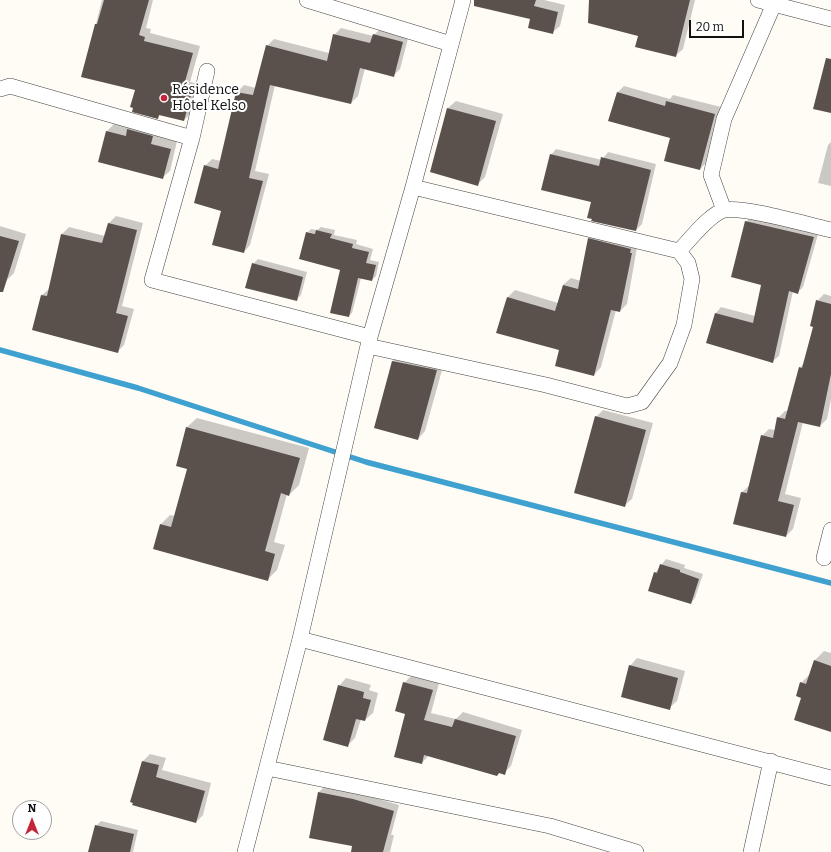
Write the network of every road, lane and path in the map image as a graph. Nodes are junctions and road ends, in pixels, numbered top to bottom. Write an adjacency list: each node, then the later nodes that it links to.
1 (307, 0): 6 (street)
2 (463, 0): 6 (street)
3 (758, 0): 4 (street)
4 (774, 4): 5 (street); 11 (street)
5 (831, 20)
6 (451, 44): 10 (street)
7 (207, 71): 9 (street)
8 (0, 89): 9 (street)
9 (192, 138): 14 (street)
10 (413, 187): 13 (street); 14 (street)
11 (724, 210): 12 (street); 13 (street)
12 (831, 230)
13 (679, 251): 14 (street)
14 (369, 342): 17 (street)
15 (831, 530): 16 (street)
16 (824, 558)
17 (300, 639): 18 (street); 19 (street)
18 (771, 762): 20 (street); 23 (street)
19 (267, 768): 21 (street); 22 (street)
20 (831, 778)
21 (245, 852)
22 (636, 852)
23 (751, 852)

